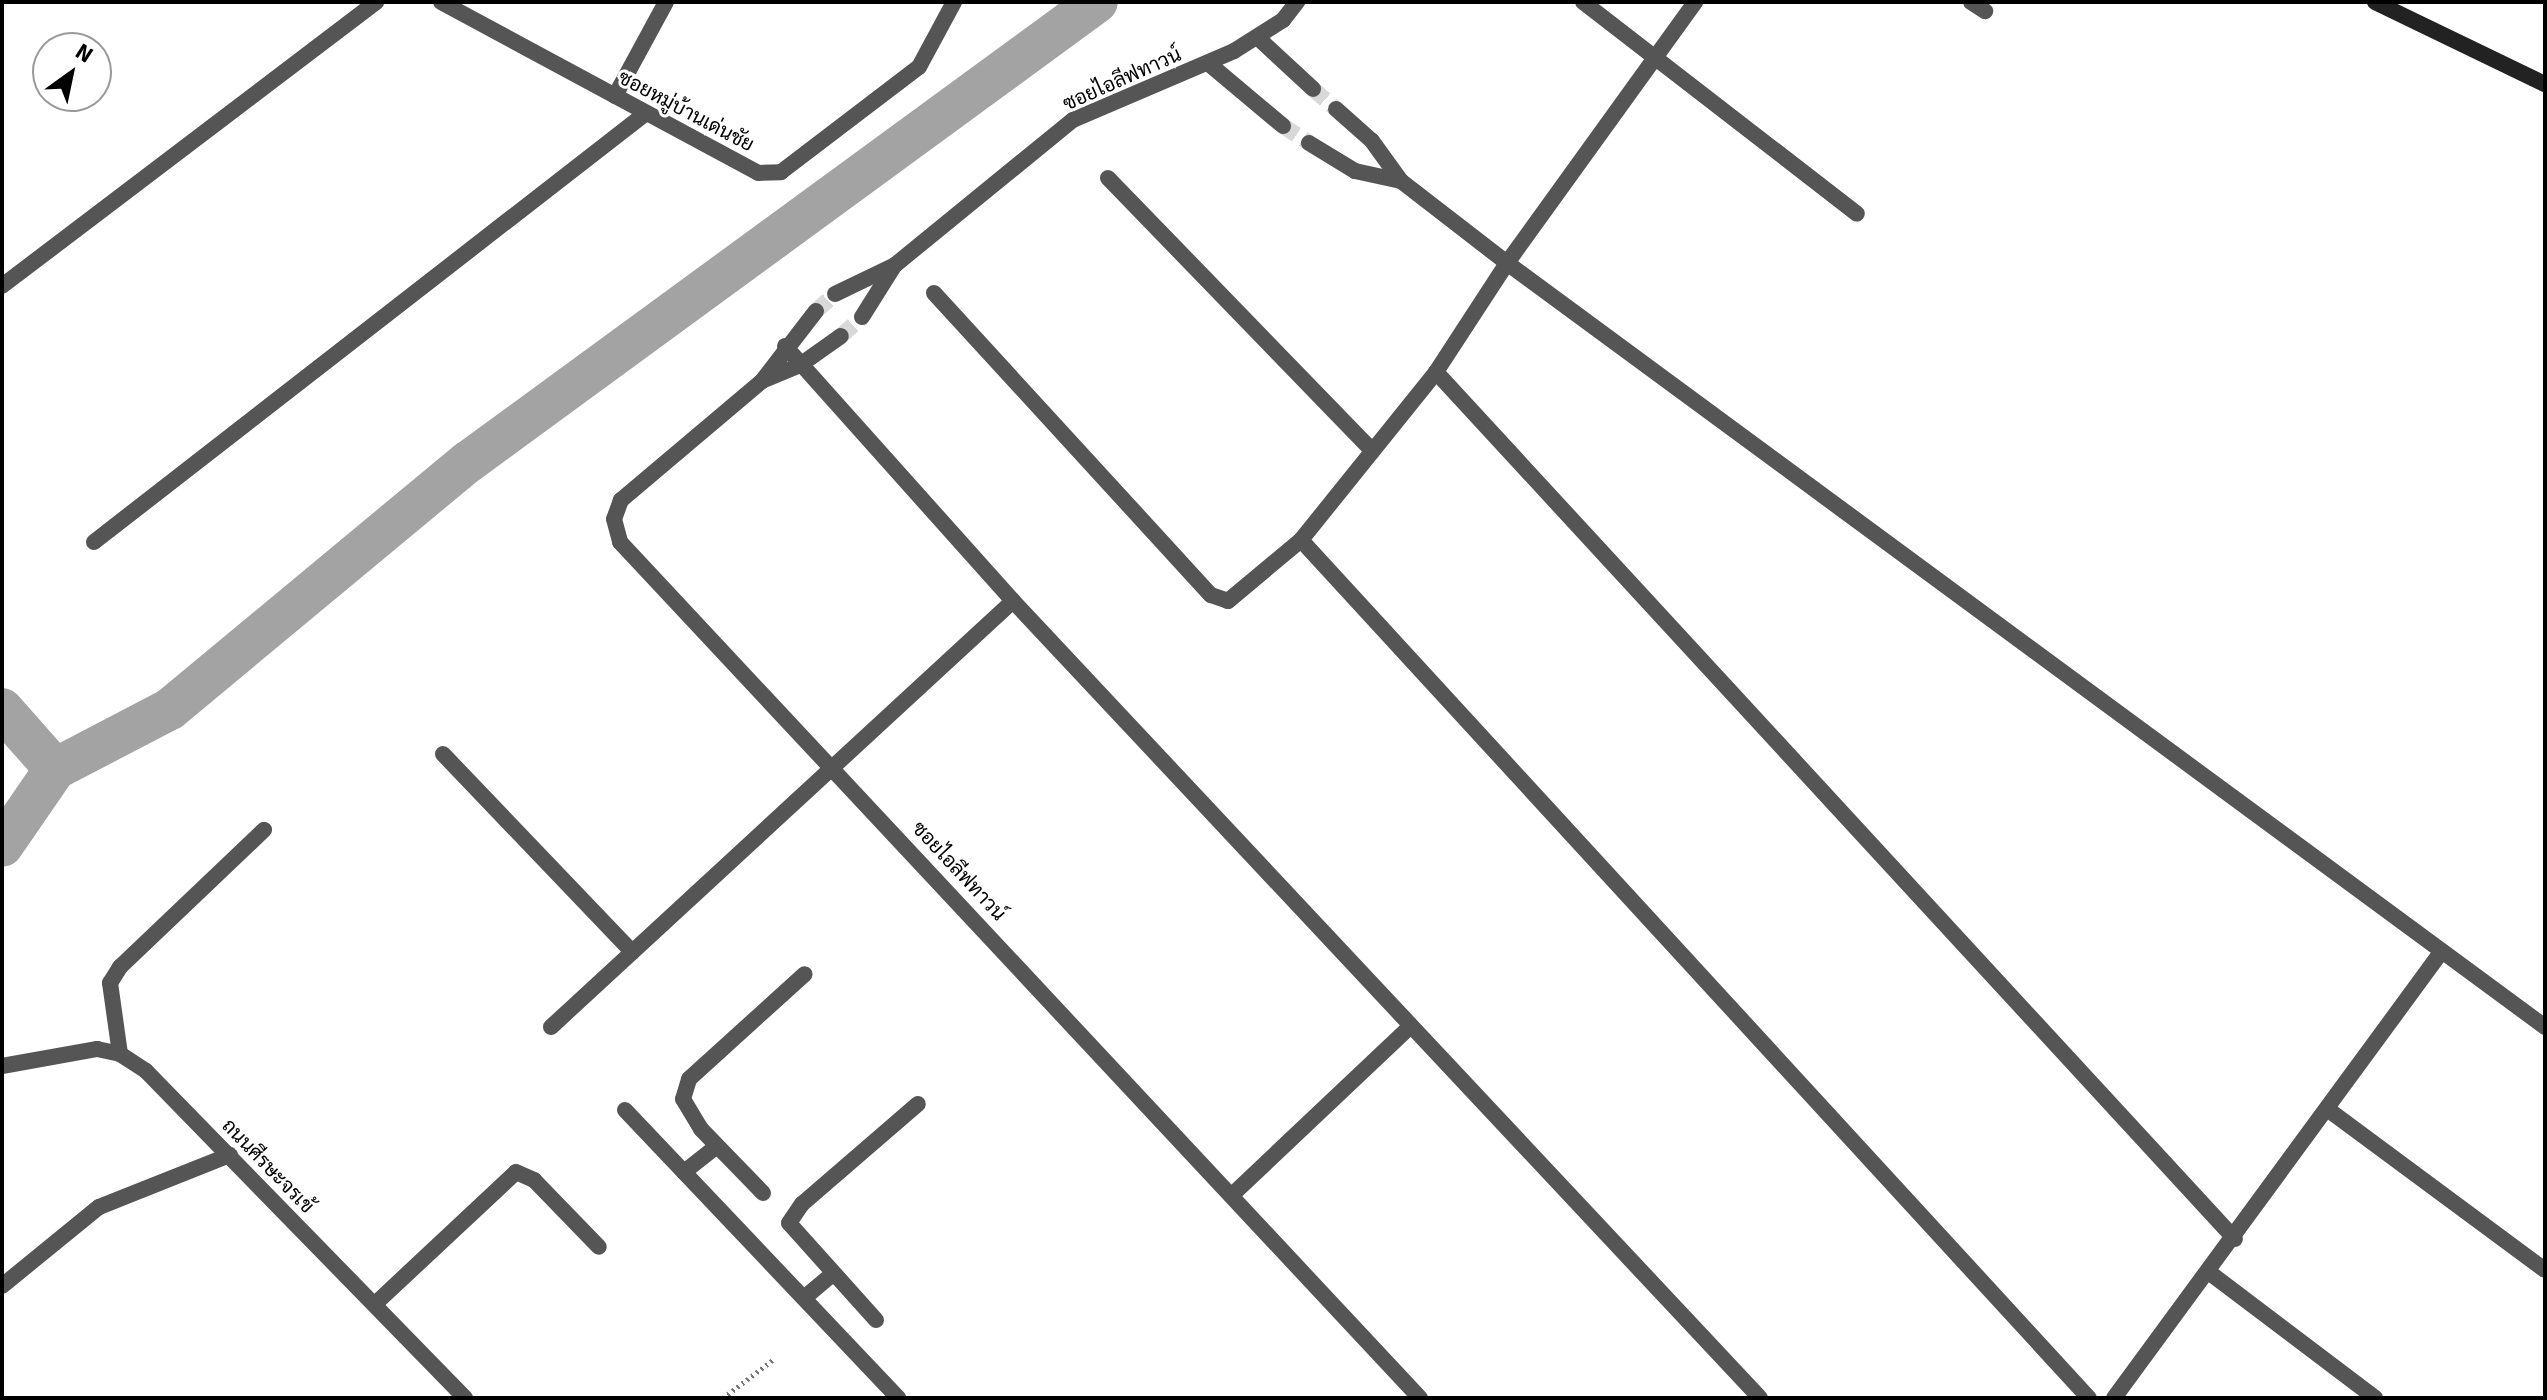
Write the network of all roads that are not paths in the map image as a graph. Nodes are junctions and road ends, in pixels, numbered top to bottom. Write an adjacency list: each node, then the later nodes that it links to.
1 (376, 2): 24 (street)
2 (441, 2): 14 (street, ซอยหมู่บ้านเด่นชัย)
3 (666, 2): 14 (street)
4 (954, 2): 16 (street, ซอยหมู่บ้านเด่นชัย)
5 (1297, 2): 9 (street, ซอยไอลีฟทาวน์)
6 (1583, 2): 10 (street)
7 (1695, 2): 10 (street)
8 (2375, 2): 12 (street)
9 (1258, 38): 11 (street, ซอยไอลีฟทาวน์); 13 (street)
10 (1654, 57): 21 (street); 22 (street)
11 (1208, 63): 17 (street); 23 (street, ซอยไอลีฟทาวน์)
12 (2545, 84)
13 (1313, 89)
14 (615, 96): 16 (street, ซอยหมู่บ้านเด่นชัย)
15 (1336, 109): 20 (street)
16 (646, 113): 36 (street)
17 (1283, 126)
18 (1309, 143): 20 (street)
19 (1108, 178): 34 (street)
20 (1401, 181): 22 (street)
21 (1857, 214)
22 (1507, 263): 32 (street); 41 (street)
23 (895, 265): 26 (street, ซอยไอลีฟทาวน์); 28 (street, ซอยไอลีฟทาวน์)
24 (2, 286)
25 (934, 293): 35 (street)
26 (835, 294)
27 (816, 311): 30 (street, ซอยไอลีฟทาวน์)
28 (862, 317)
29 (841, 336): 31 (street, ซอยไอลีฟทาวน์)
30 (785, 346): 31 (street); 33 (street, ซอยไอลีฟทาวน์)
31 (800, 365): 33 (street, ซอยไอลีฟทาวน์); 37 (street)
32 (1436, 372): 34 (street); 57 (street)
33 (762, 381): 39 (street, ซอยไอลีฟทาวน์)
34 (1373, 451): 35 (street)
35 (1301, 540): 70 (street)
36 (94, 542)
37 (1013, 601): 39 (street); 44 (street)
38 (443, 754): 42 (street)
39 (833, 765): 42 (street); 56 (street, ซอยไอลีฟทาวน์)
40 (264, 830): 47 (street)
41 (2442, 951): 46 (street); 51 (street)
42 (632, 952): 45 (street)
43 (805, 974): 52 (street)
44 (1411, 1026): 56 (street); 69 (street)
45 (551, 1027)
46 (2545, 1027)
47 (120, 1054): 48 (street); 53 (street, ถนนศีรษะจรเข้)
48 (2, 1066)
49 (918, 1104): 61 (street)
50 (625, 1110): 54 (street)
51 (2330, 1111): 57 (street); 59 (street)
52 (717, 1146): 54 (street); 55 (street)
53 (230, 1155): 62 (street); 64 (street, ถนนศีรษะจรเข้)
54 (684, 1172): 63 (street)
55 (763, 1193)
56 (1232, 1195): 68 (street, ซอยไอลีฟทาวน์)
57 (2235, 1239): 60 (street)
58 (599, 1247): 64 (street)
59 (2545, 1270)
60 (2210, 1273): 71 (street); 72 (street)
61 (833, 1274): 63 (street); 65 (street)
62 (2, 1286)
63 (804, 1298): 67 (street)
64 (375, 1304): 66 (street, ถนนศีรษะจรเข้)
65 (876, 1320)
66 (465, 1398)
67 (898, 1398)
68 (1420, 1398)
69 (1760, 1398)
70 (2089, 1398)
71 (2114, 1398)
72 (2375, 1398)

